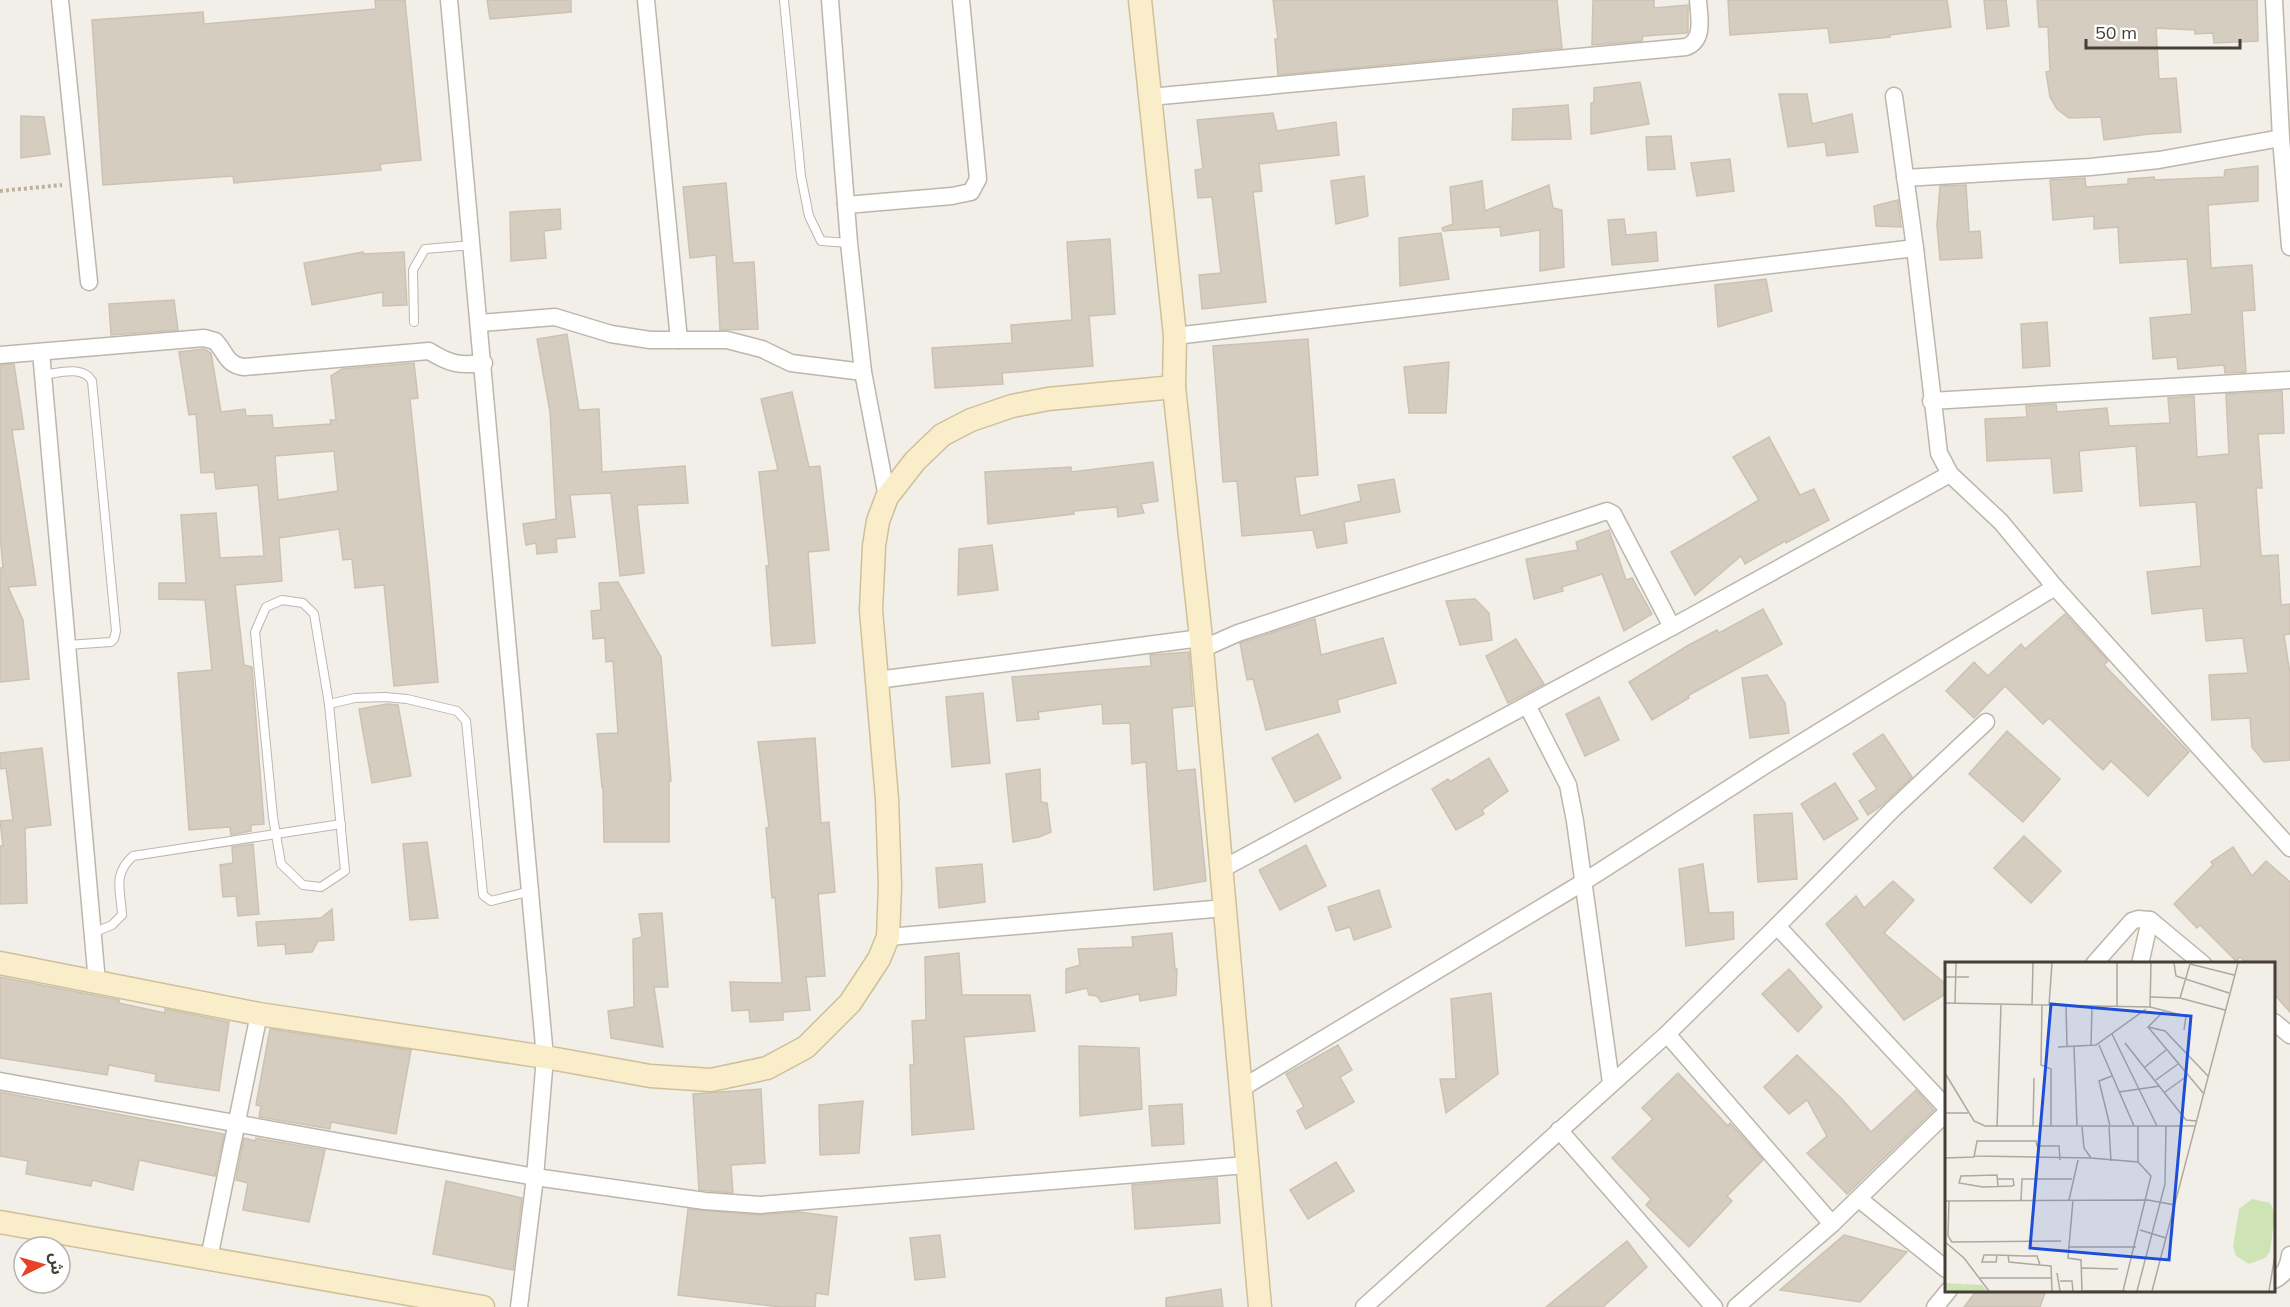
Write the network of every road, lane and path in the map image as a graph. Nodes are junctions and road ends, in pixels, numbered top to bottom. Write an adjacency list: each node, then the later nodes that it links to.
1 (60, 0): 14 (street)
2 (449, 0): 18 (street)
3 (646, 0): 25 (street)
4 (784, 0): 17 (lane)
5 (830, 0): 16 (street)
6 (961, 0): 16 (street)
7 (1140, 0): 11 (street)
8 (1698, 0): 11 (street)
9 (2274, 0): 12 (street)
10 (1894, 96): 13 (street)
11 (1150, 97): 24 (street)
12 (2281, 138): 13 (street); 19 (street)
13 (1905, 178): 20 (street)
14 (79, 183): 15 (path); 21 (street)
15 (0, 191)
16 (846, 205): 17 (street)
17 (849, 243): 29 (street)
18 (473, 245): 22 (lane); 23 (street)
19 (2290, 247)
20 (1915, 248): 24 (street); 33 (street)
21 (88, 282)
22 (414, 322)
23 (480, 322): 25 (street); 28 (street)
24 (1175, 336): 32 (street)
25 (679, 340): 29 (street)
26 (41, 352): 27 (street); 28 (street); 30 (street)
27 (0, 355)
28 (484, 363): 49 (street)
29 (863, 372): 35 (street)
30 (43, 375): 39 (street); 39 (lane)
31 (2290, 380): 33 (street)
32 (1174, 387): 35 (street); 38 (street)
33 (1931, 401): 34 (street)
34 (1950, 474): 36 (street); 37 (street)
35 (887, 497): 40 (street)
36 (2055, 587): 46 (street); 48 (street)
37 (1672, 627): 38 (street); 42 (street)
38 (1202, 643): 40 (street); 47 (street)
39 (67, 645): 53 (street)
40 (877, 680): 54 (street)
41 (329, 704): 44 (lane); 45 (lane); 49 (lane)
42 (1527, 705): 47 (street); 48 (street)
43 (1986, 722): 52 (street)
44 (341, 824): 45 (lane); 45 (lane)
45 (276, 833): 53 (lane)
46 (2290, 848)
47 (1222, 869): 50 (street)
48 (1582, 883): 66 (street); 67 (street)
49 (531, 891): 64 (street)
50 (1225, 908): 54 (street); 67 (street)
51 (2150, 920): 55 (street); 56 (street); 57 (street)
52 (1778, 926): 62 (street); 68 (street)
53 (93, 933): 59 (street)
54 (888, 937): 64 (street)
55 (2095, 962)
56 (2140, 962)
57 (2202, 962)
58 (0, 963): 59 (street)
59 (97, 982): 60 (street)
60 (259, 1014): 64 (street); 70 (street)
61 (2275, 1023): 63 (street)
62 (1667, 1034): 66 (street); 76 (street)
63 (2290, 1035)
64 (545, 1057): 73 (street)
65 (0, 1081): 70 (street)
66 (1611, 1083): 71 (street)
67 (1242, 1088): 72 (street)
68 (1945, 1105)
69 (1945, 1115): 74 (street)
70 (237, 1122): 73 (street); 78 (street)
71 (1559, 1130): 85 (street); 86 (street)
72 (1246, 1165): 73 (street); 84 (street)
73 (535, 1177): 83 (street)
74 (1858, 1199): 76 (street); 79 (street)
75 (0, 1222): 78 (street)
76 (1832, 1224): 87 (street)
77 (2290, 1255): 80 (street)
78 (209, 1258): 82 (street)
79 (1945, 1267)
80 (2275, 1279)
81 (1948, 1292): 88 (street)
82 (483, 1307)
83 (519, 1307)
84 (1260, 1307)
85 (1364, 1307)
86 (1714, 1307)
87 (1736, 1307)
88 (1935, 1307)

